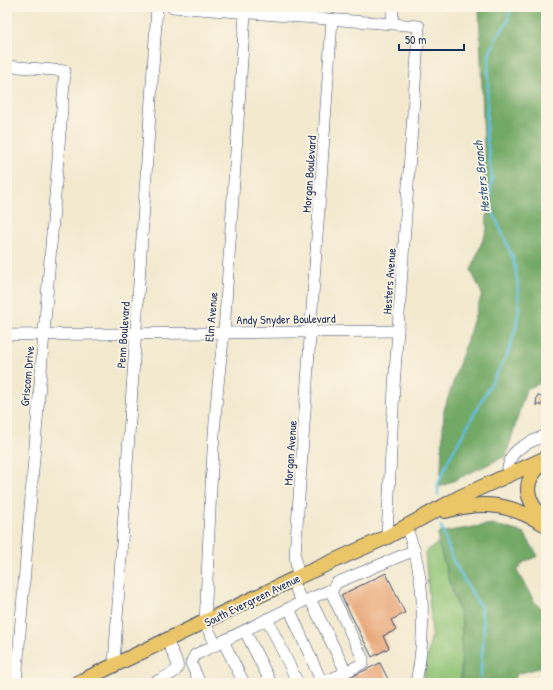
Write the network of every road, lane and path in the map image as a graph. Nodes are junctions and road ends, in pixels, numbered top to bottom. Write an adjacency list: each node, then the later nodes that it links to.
1 (157, 7): 11 (street, Penn Boulevard)
2 (172, 7): 4 (street)
3 (393, 7): 6 (street)
4 (245, 14): 5 (street); 10 (street, Elm Avenue)
5 (332, 20): 6 (street); 8 (street, Morgan Boulevard)
6 (392, 23): 9 (street, Hesters Avenue)
7 (7, 66): 13 (street, Griscom Drive)
8 (312, 331): 9 (street, Andy Snyder Boulevard); 10 (street, Andy Snyder Boulevard); 22 (street, Morgan Avenue)
9 (398, 331): 20 (street, Hesters Avenue)
10 (224, 333): 11 (street, Andy Snyder Boulevard); 27 (street, Elm Avenue)
11 (136, 334): 13 (street, Andy Snyder Boulevard); 31 (street, Penn Boulevard)
12 (7, 335): 13 (street, Andy Snyder Boulevard)
13 (44, 335): 33 (street, Griscom Drive)
14 (546, 435): 16 (street)
15 (546, 459): 16 (main road, South Evergreen Avenue); 18 (main road)
16 (508, 476): 17 (main road, South Evergreen Avenue)
17 (426, 517): 18 (main road, South Evergreen Avenue); 19 (main road, South Evergreen Avenue)
18 (546, 524)
19 (406, 527): 20 (main road, South Evergreen Avenue); 21 (street)
20 (387, 537): 22 (main road, South Evergreen Avenue)
21 (415, 550): 23 (street); 41 (street)
22 (295, 579): 24 (street, Morgan Avenue); 27 (main road, South Evergreen Avenue)
23 (330, 590): 24 (street); 32 (street)
24 (306, 600): 25 (street); 32 (street, Morgan Avenue)
25 (289, 608): 26 (street); 40 (street)
26 (267, 619): 28 (street); 39 (street)
27 (205, 622): 29 (main road, South Evergreen Avenue); 30 (street)
28 (245, 631): 30 (street); 38 (street)
29 (167, 641): 31 (main road, South Evergreen Avenue); 35 (street)
30 (220, 643): 36 (street); 37 (street)
31 (114, 665): 34 (main road, South Evergreen Avenue)
32 (342, 674): 40 (street)
33 (16, 683)
34 (78, 683)
35 (152, 683)
36 (200, 683)
37 (244, 683)
38 (271, 683)
39 (298, 683)
40 (322, 683)
41 (416, 683)

